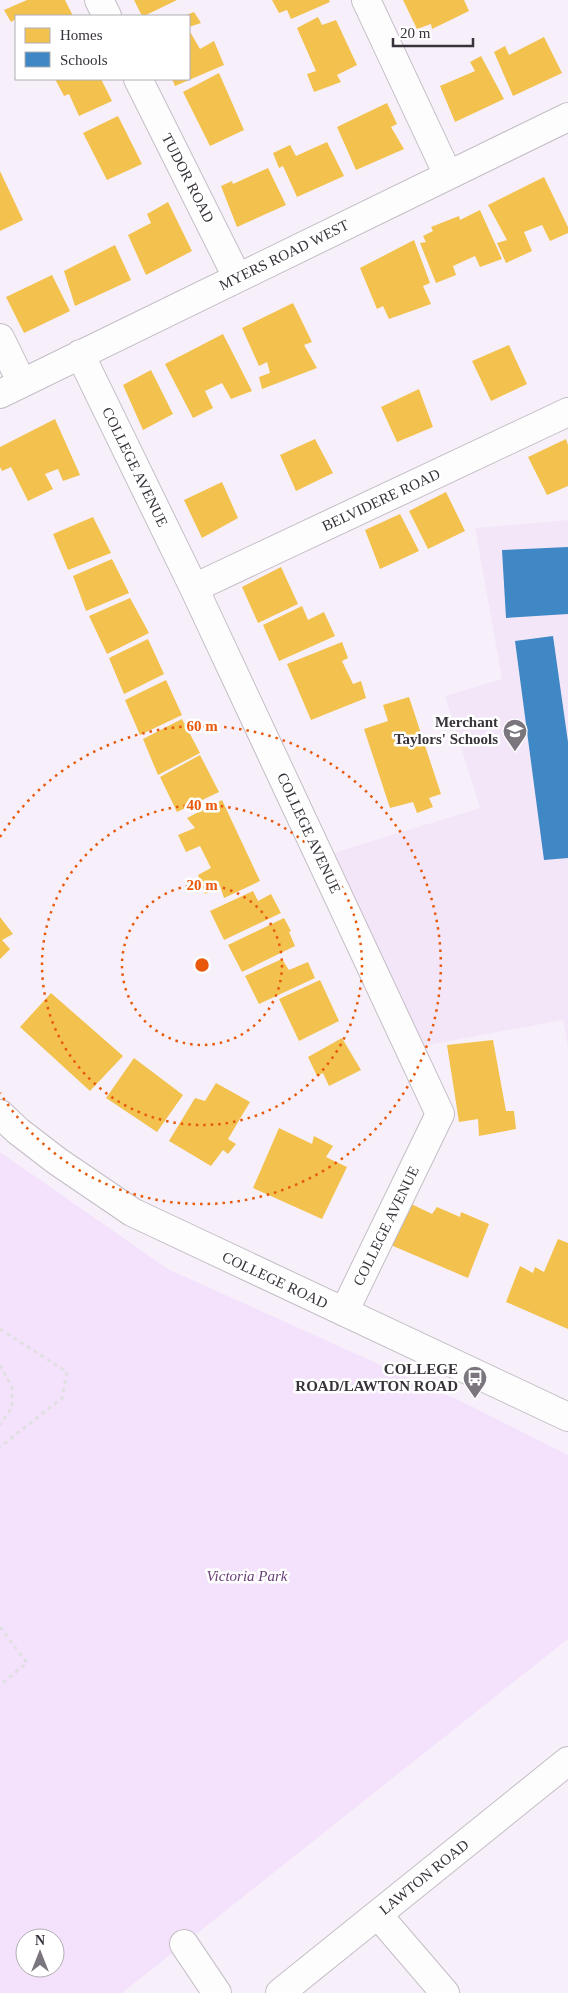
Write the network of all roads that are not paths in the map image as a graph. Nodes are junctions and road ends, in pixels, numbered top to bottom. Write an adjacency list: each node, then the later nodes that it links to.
1 (98, 0): 3 (street)
2 (366, 0): 6 (street)
3 (106, 15)
4 (139, 80): 7 (street, TUDOR ROAD)
5 (568, 117): 6 (street, MYERS ROAD WEST)
6 (448, 175): 7 (street, MYERS ROAD WEST)
7 (238, 277): 9 (street, MYERS ROAD WEST)
8 (0, 338): 10 (street)
9 (80, 354): 10 (street, MYERS ROAD WEST); 12 (street, COLLEGE AVENUE)
10 (11, 389)
11 (568, 412): 12 (street, BELVIDERE ROAD)
12 (194, 588): 14 (street, COLLEGE AVENUE)
13 (0, 1114): 14 (street, COLLEGE ROAD)
14 (344, 1312): 15 (street, COLLEGE ROAD)
15 (568, 1417)
16 (568, 1761): 17 (street, LAWTON ROAD)
17 (378, 1915): 20 (street, LAWTON ROAD); 21 (street)
18 (184, 1944): 19 (street)
19 (217, 1993)
20 (280, 1993)
21 (445, 1993)

